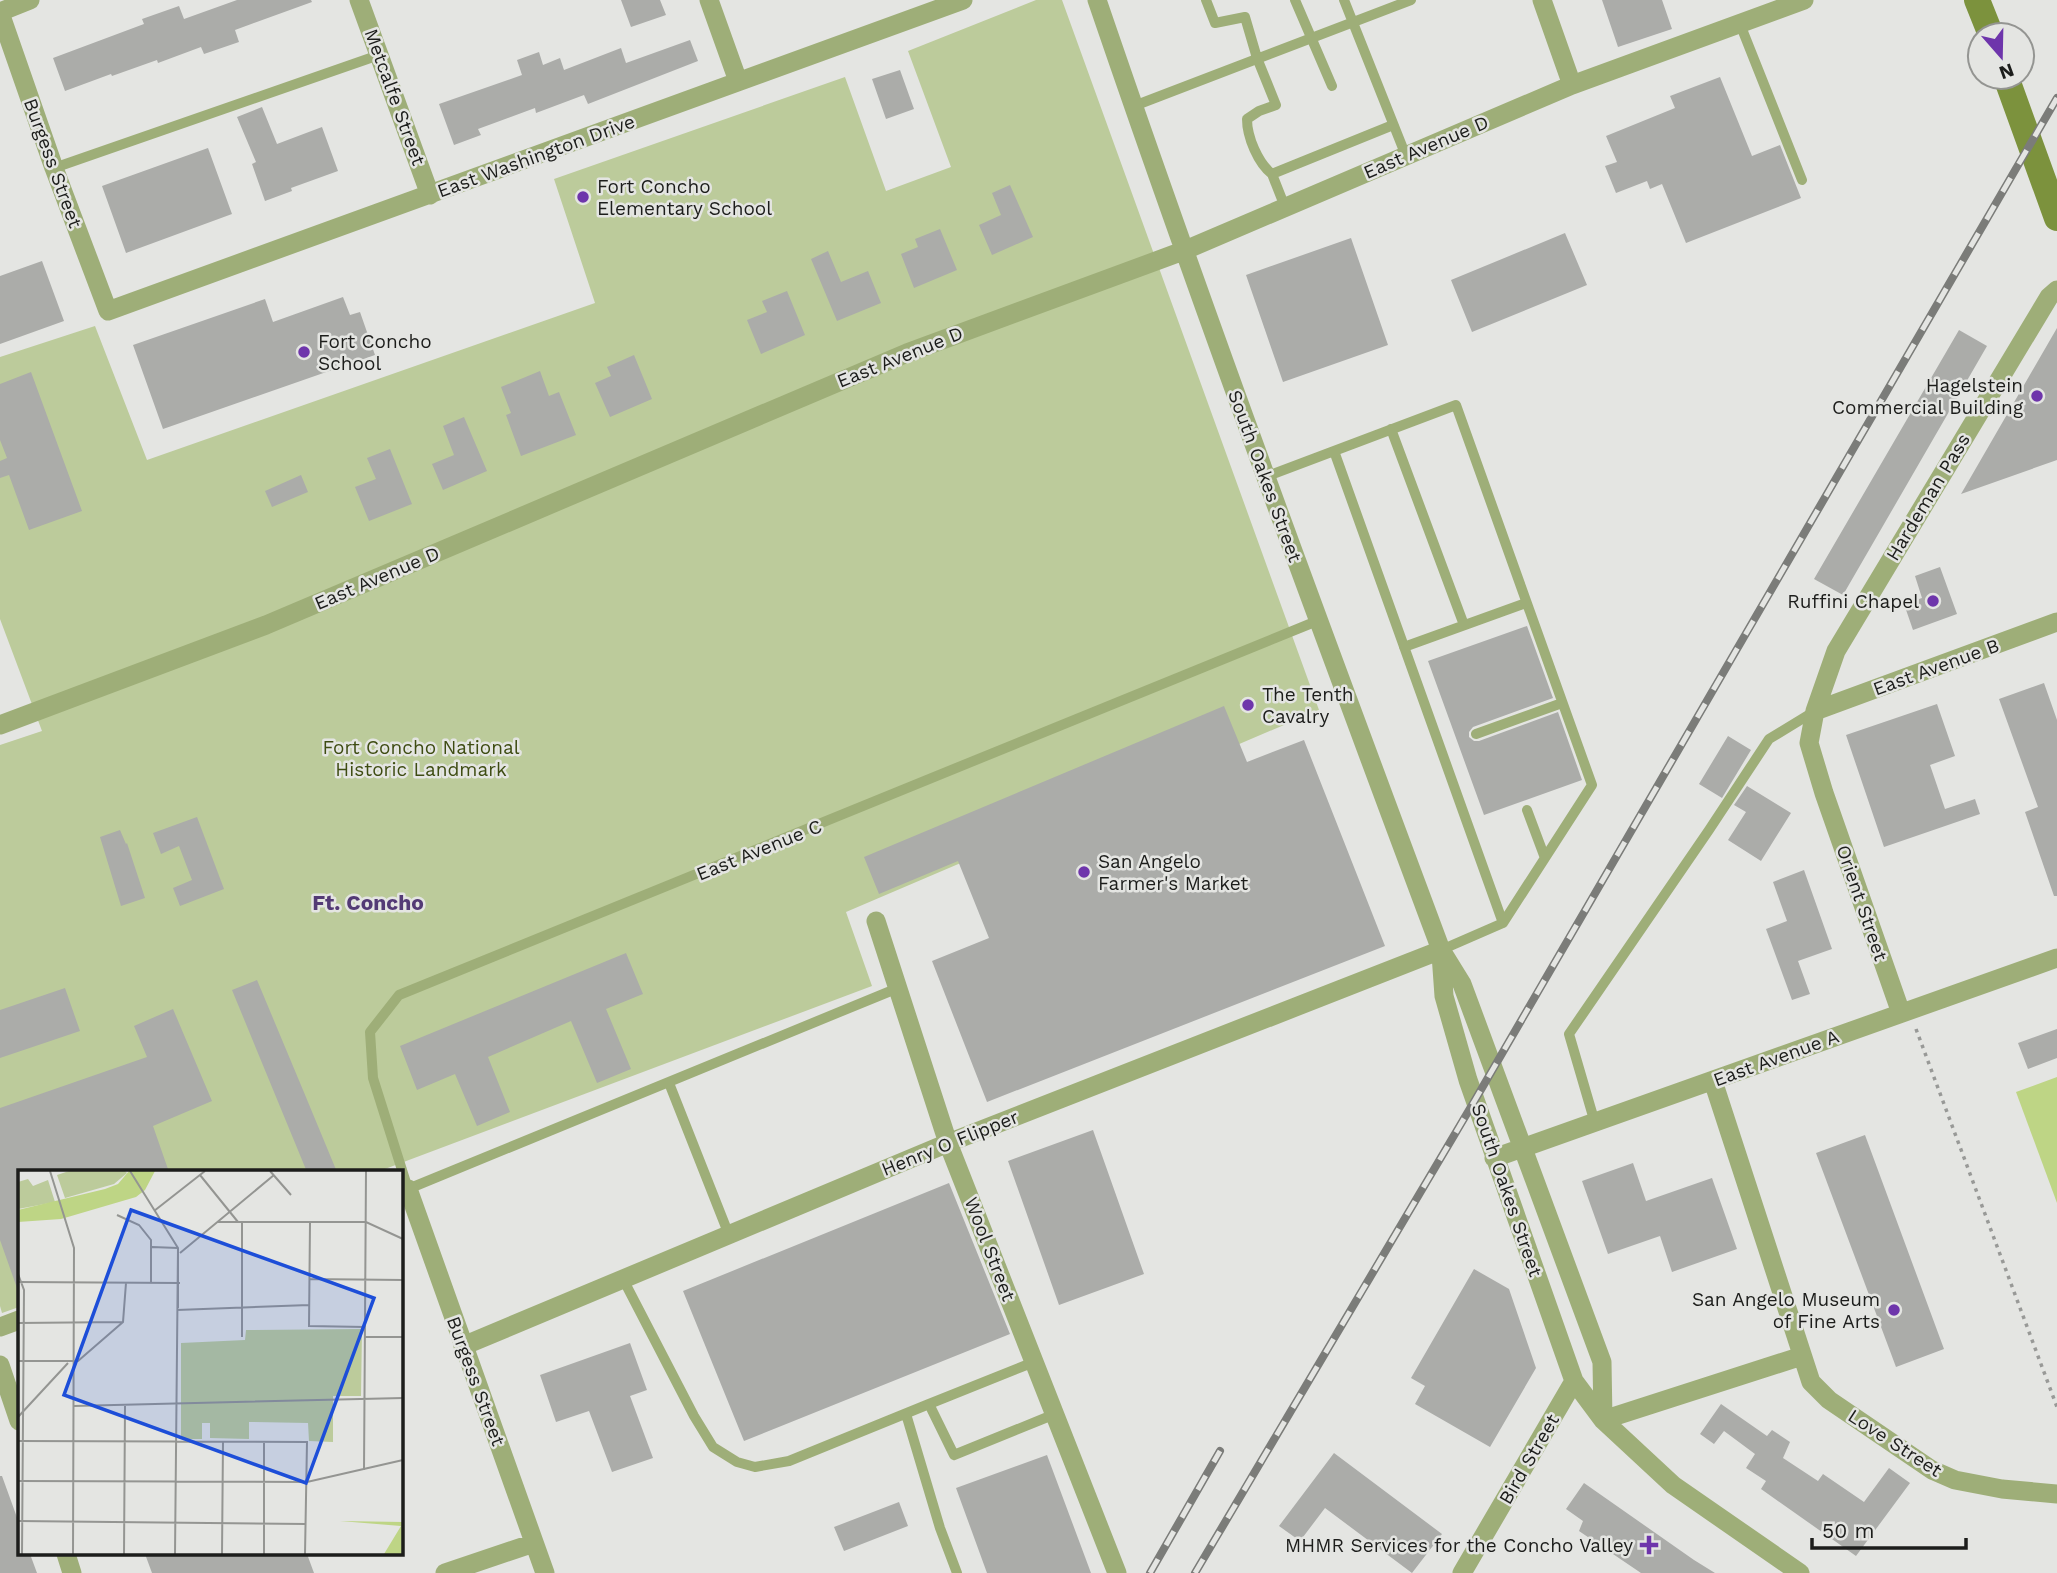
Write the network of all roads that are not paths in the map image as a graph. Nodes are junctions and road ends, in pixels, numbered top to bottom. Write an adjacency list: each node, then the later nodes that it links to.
1 (30, 0): 13 (street)
2 (359, 0): 18 (street, Metcalfe Street)
3 (709, 0): 20 (street)
4 (963, 0): 20 (street, East Washington Drive)
5 (1097, 0): 24 (street, South Oakes Street)
6 (1206, 0): 19 (lane)
7 (1295, 0): 17 (lane)
8 (1344, 0): 15 (lane)
9 (1411, 0): 15 (lane)
10 (1542, 0): 21 (street)
11 (1804, 0): 16 (street, East Avenue D)
12 (1977, 0): 14 (main road)
13 (0, 13): 27 (street, Burgess Street)
14 (1985, 21)
15 (1353, 22): 17 (lane); 25 (lane)
16 (1740, 24): 21 (street, East Avenue D); 29 (lane)
17 (1311, 37): 19 (lane); 22 (lane)
18 (379, 55): 27 (lane); 30 (street, Metcalfe Street)
19 (1257, 58): 24 (lane); 28 (lane)
20 (738, 81): 30 (street, East Washington Drive)
21 (1573, 85): 26 (street, East Avenue D)
22 (1332, 86)
23 (2011, 91): 32 (main road)
24 (1133, 106): 33 (street, South Oakes Street)
25 (1393, 125): 26 (lane); 28 (lane)
26 (1406, 156): 31 (street, East Avenue D)
27 (54, 168): 35 (street, Burgess Street)
28 (1272, 174): 31 (lane)
29 (1802, 180)
30 (430, 195): 35 (street, East Washington Drive)
31 (1285, 207): 33 (street, East Avenue D)
32 (2057, 218)
33 (1183, 251): 38 (street, South Oakes Street); 46 (street, East Avenue D)
34 (2057, 290): 45 (street, Hardeman Pass)
35 (108, 311)
36 (1391, 429): 37 (lane); 39 (lane); 42 (lane)
37 (1334, 451): 38 (lane); 43 (lane)
38 (1265, 477): 40 (street, South Oakes Street)
39 (1526, 603): 42 (lane); 44 (lane)
40 (1317, 621): 53 (street, South Oakes Street); 63 (lane, East Avenue C)
41 (2057, 622): 45 (street, East Avenue B)
42 (1464, 625): 43 (lane)
43 (1404, 647): 52 (lane)
44 (1562, 703): 47 (lane); 50 (lane)
45 (1815, 711): 48 (street, Hardeman Pass); 59 (lane)
46 (0, 725)
47 (1476, 734)
48 (1824, 793): 56 (street, Orient Street)
49 (1527, 810): 50 (lane)
50 (1545, 858): 52 (lane)
51 (876, 921): 55 (street, Wool Street)
52 (1503, 923): 53 (lane)
53 (1441, 950): 60 (street, Henry O Flipper); 61 (street, South Oakes Street); 62 (street, South Oakes Street)
54 (2057, 958): 56 (street, East Avenue A)
55 (898, 988): 58 (lane); 60 (street, Wool Street)
56 (1905, 1012): 57 (street, East Avenue A)
57 (1713, 1081): 59 (street, East Avenue A); 70 (street, Love Street)
58 (669, 1083): 64 (lane); 65 (lane)
59 (1595, 1123): 61 (street, East Avenue A)
60 (948, 1143): 65 (street, Henry O Flipper); 71 (street, Wool Street)
61 (1522, 1148): 62 (street, East Avenue A); 78 (street, South Oakes Street)
62 (1494, 1158): 73 (street, South Oakes Street)
63 (399, 1170)
64 (404, 1188): 69 (street, Burgess Street)
65 (729, 1235): 66 (street, Henry O Flipper)
66 (623, 1279): 69 (street, Henry O Flipper); 75 (lane)
67 (18, 1320): 68 (street)
68 (0, 1327)
69 (463, 1346): 80 (street, Burgess Street)
70 (1802, 1356): 78 (street); 79 (street, Love Street)
71 (1034, 1362): 74 (lane); 76 (street, Wool Street)
72 (0, 1365): 77 (street)
73 (1574, 1381): 78 (street, South Oakes Street); 87 (street, Bird Street)
74 (929, 1404): 75 (lane); 76 (lane)
75 (906, 1414): 85 (lane)
76 (1055, 1414): 86 (street, Wool Street)
77 (18, 1418)
78 (1603, 1420): 88 (street, South Oakes Street)
79 (2057, 1494)
80 (534, 1543): 83 (street); 84 (street, Burgess Street)
81 (67, 1556): 82 (street)
82 (72, 1573)
83 (446, 1573)
84 (545, 1573)
85 (957, 1573)
86 (1117, 1573)
87 (1462, 1573)
88 (1800, 1573)

